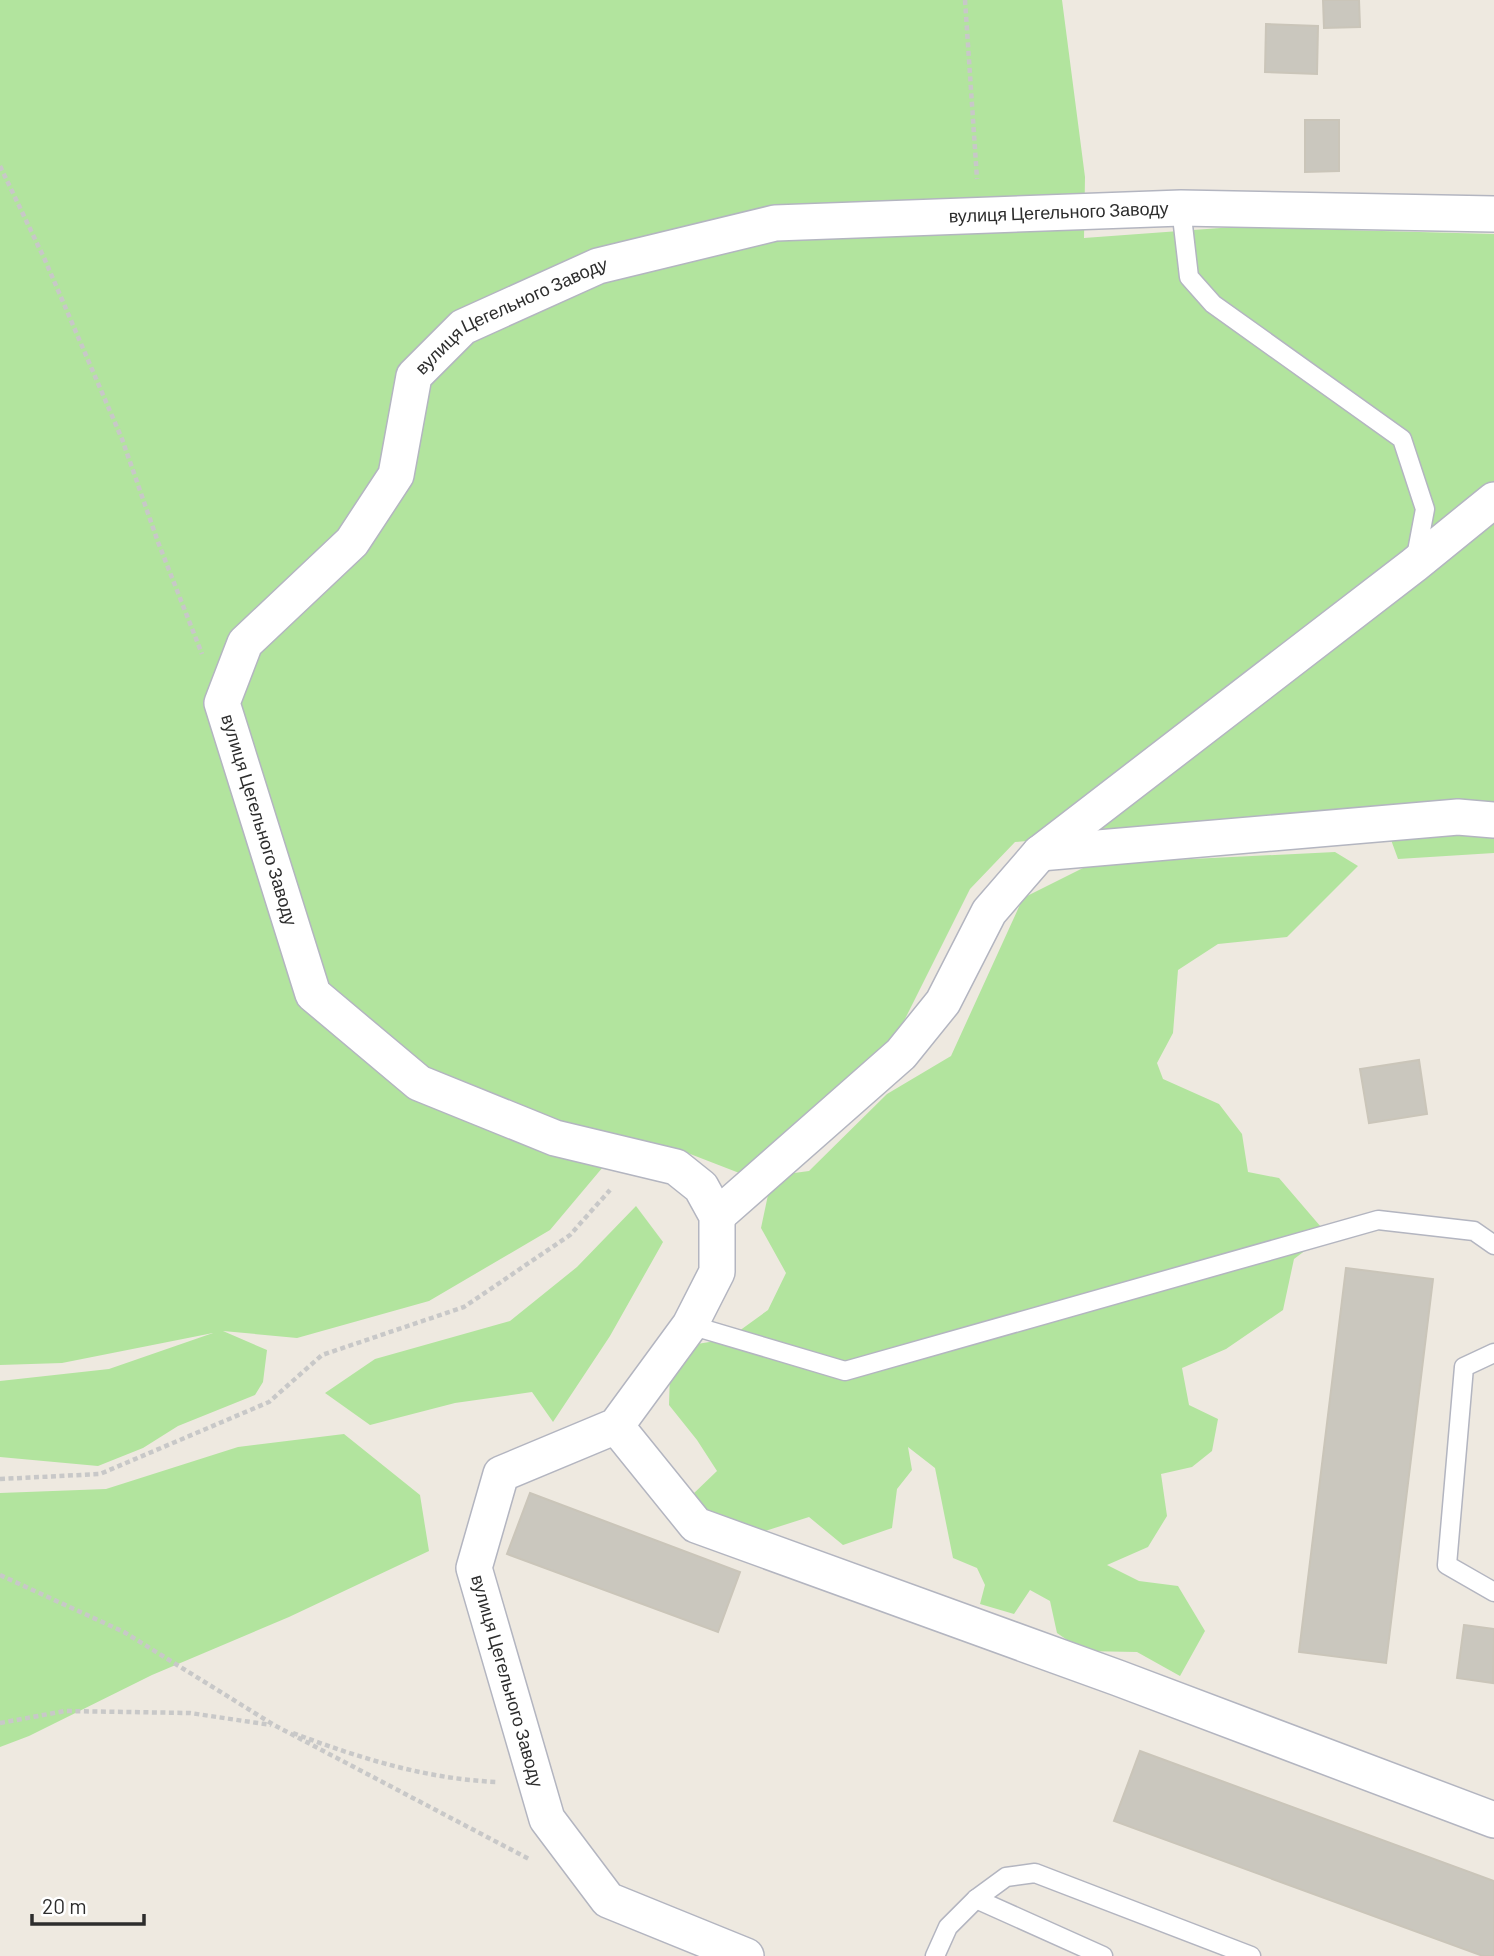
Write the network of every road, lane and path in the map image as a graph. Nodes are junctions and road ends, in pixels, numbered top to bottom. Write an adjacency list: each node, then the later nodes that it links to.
1 (965, 0): 5 (path)
2 (0, 166): 8 (path)
3 (1181, 208): 4 (street, вулиця Цегельного Заводу); 5 (street, вулиця Цегельного Заводу); 7 (lane)
4 (1494, 214)
5 (979, 215): 8 (street, вулиця Цегельного Заводу)
6 (1494, 500): 7 (street)
7 (1414, 565): 10 (street)
8 (222, 703): 11 (street, вулиця Цегельного Заводу)
9 (1494, 820): 10 (street)
10 (1040, 853): 12 (street)
11 (638, 1157): 12 (street, вулиця Цегельного Заводу); 17 (path)
12 (717, 1216): 14 (street)
13 (1494, 1245): 14 (lane)
14 (690, 1325): 16 (street)
15 (1494, 1353): 19 (lane)
16 (616, 1426): 22 (street, вулиця Цегельного Заводу); 23 (street)
17 (0, 1479)
18 (0, 1575): 21 (path)
19 (1494, 1592)
20 (0, 1723): 21 (path)
21 (274, 1725): 22 (path); 24 (path)
22 (537, 1783): 26 (street, вулиця Цегельного Заводу)
23 (1494, 1820)
24 (533, 1861)
25 (976, 1899): 27 (lane); 28 (lane); 29 (lane)
26 (746, 1956)
27 (935, 1956)
28 (1102, 1956)
29 (1251, 1956)

